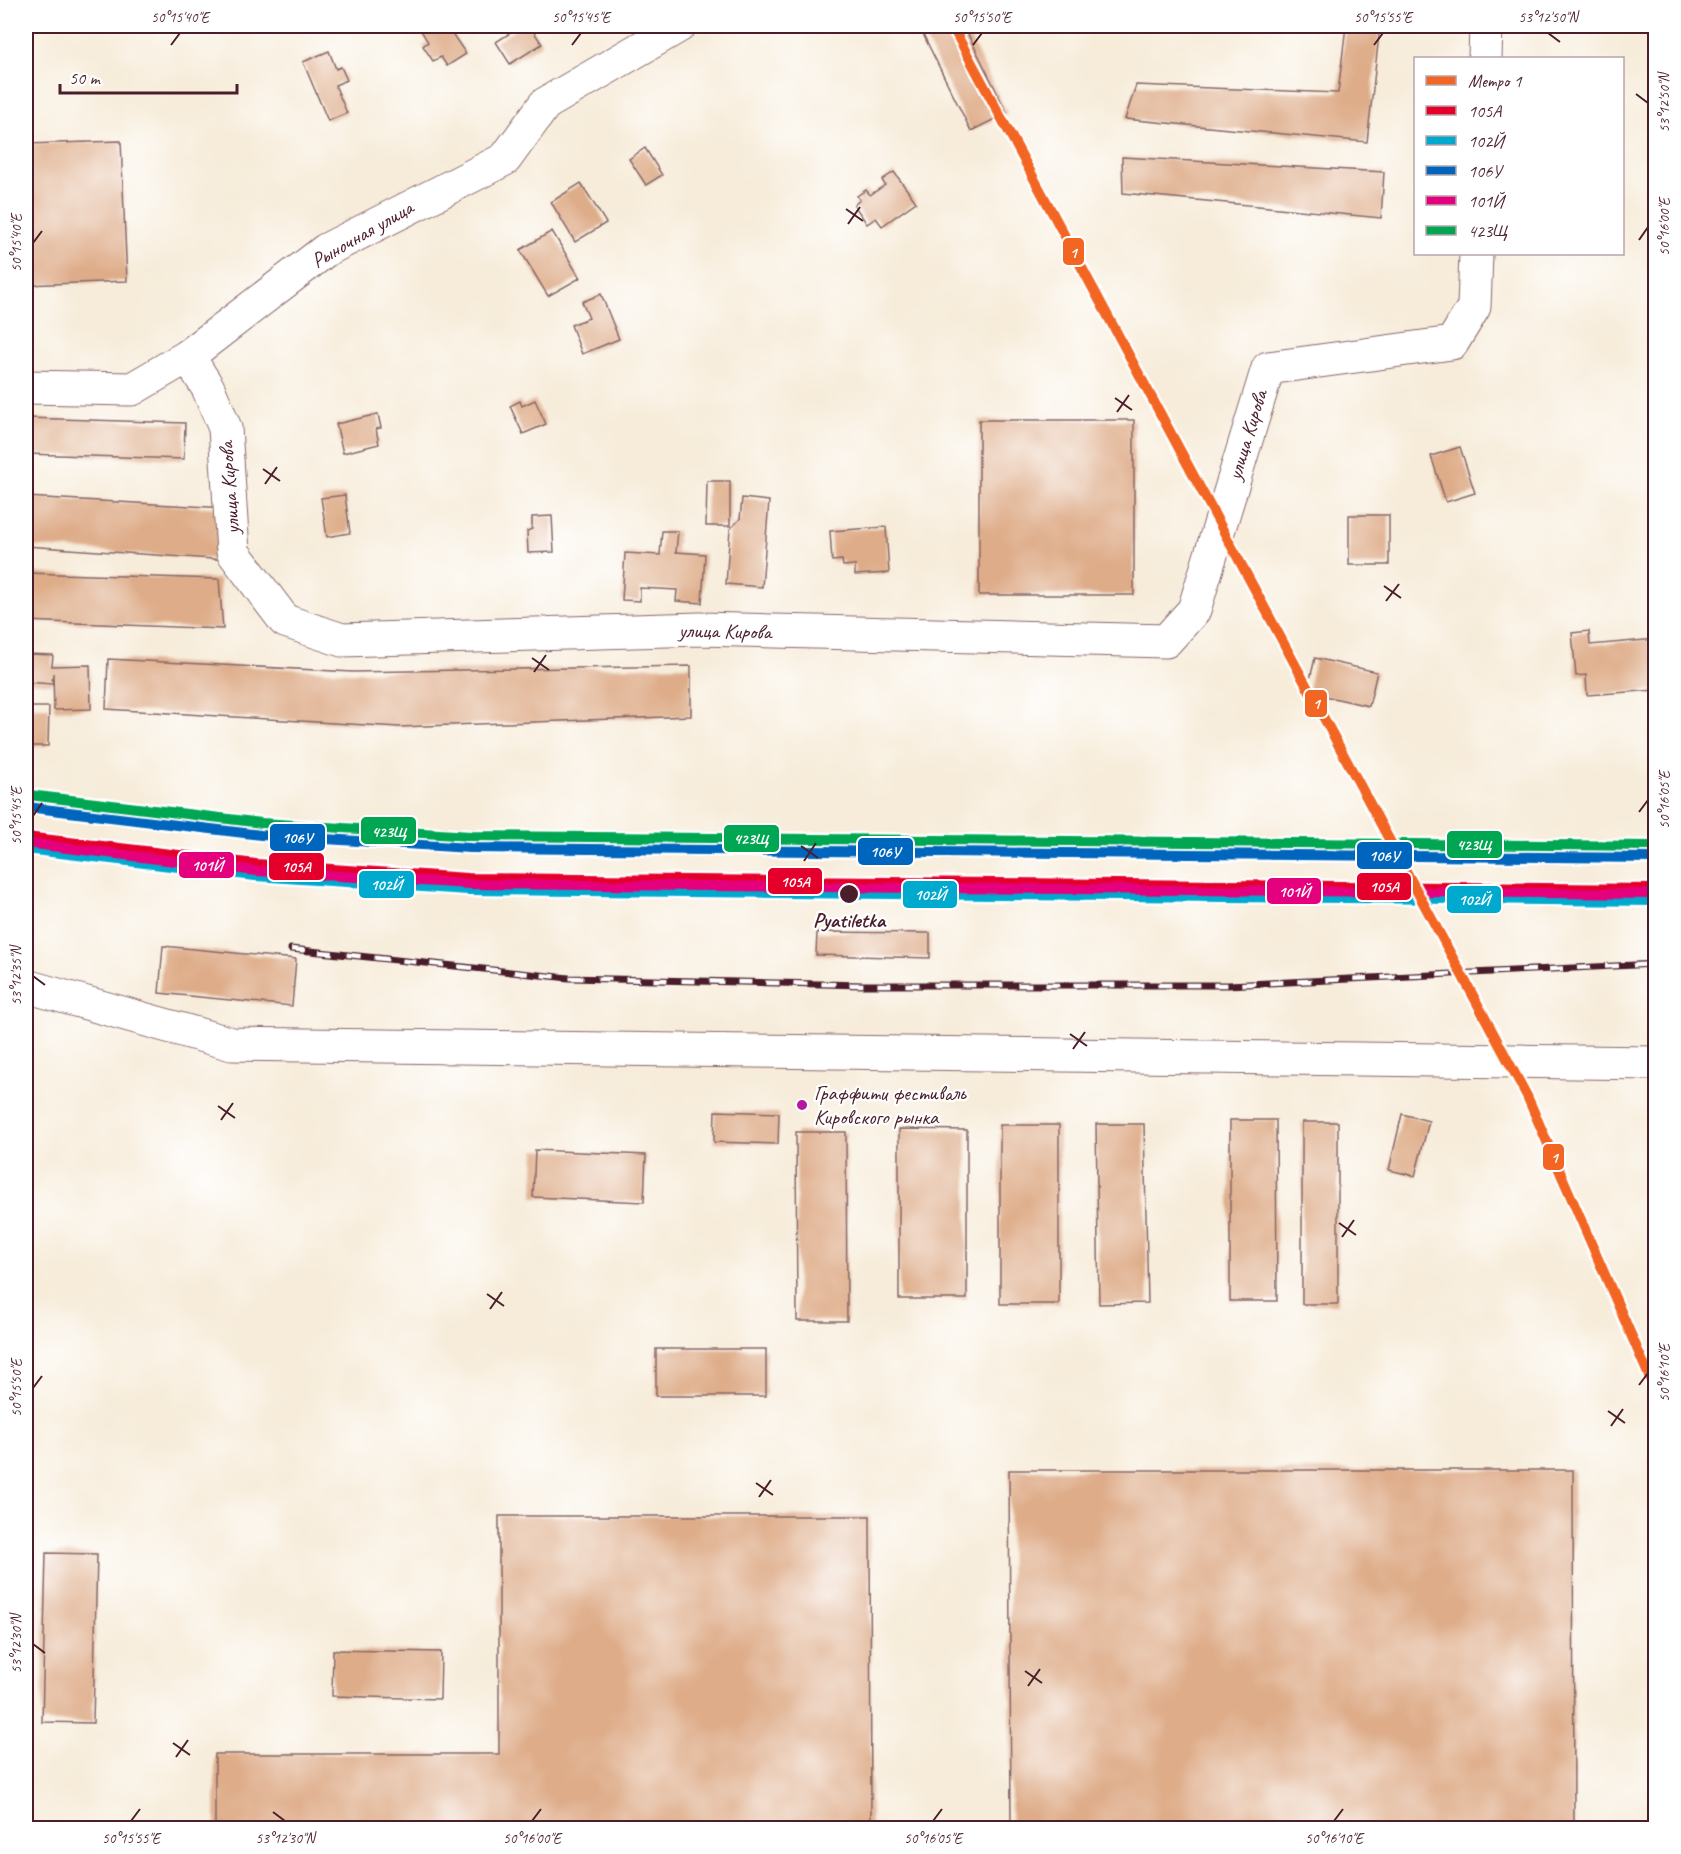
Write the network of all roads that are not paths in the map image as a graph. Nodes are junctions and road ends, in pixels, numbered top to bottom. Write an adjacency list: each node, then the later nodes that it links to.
1 (679, 26): 5 (street, Рыночная улица)
2 (1486, 26): 3 (street)
3 (1485, 57)
4 (1476, 255): 5 (street, улица Кирова)
5 (188, 356): 6 (street, Рыночная улица)
6 (26, 387)
7 (26, 986): 8 (street)
8 (1656, 1062)

